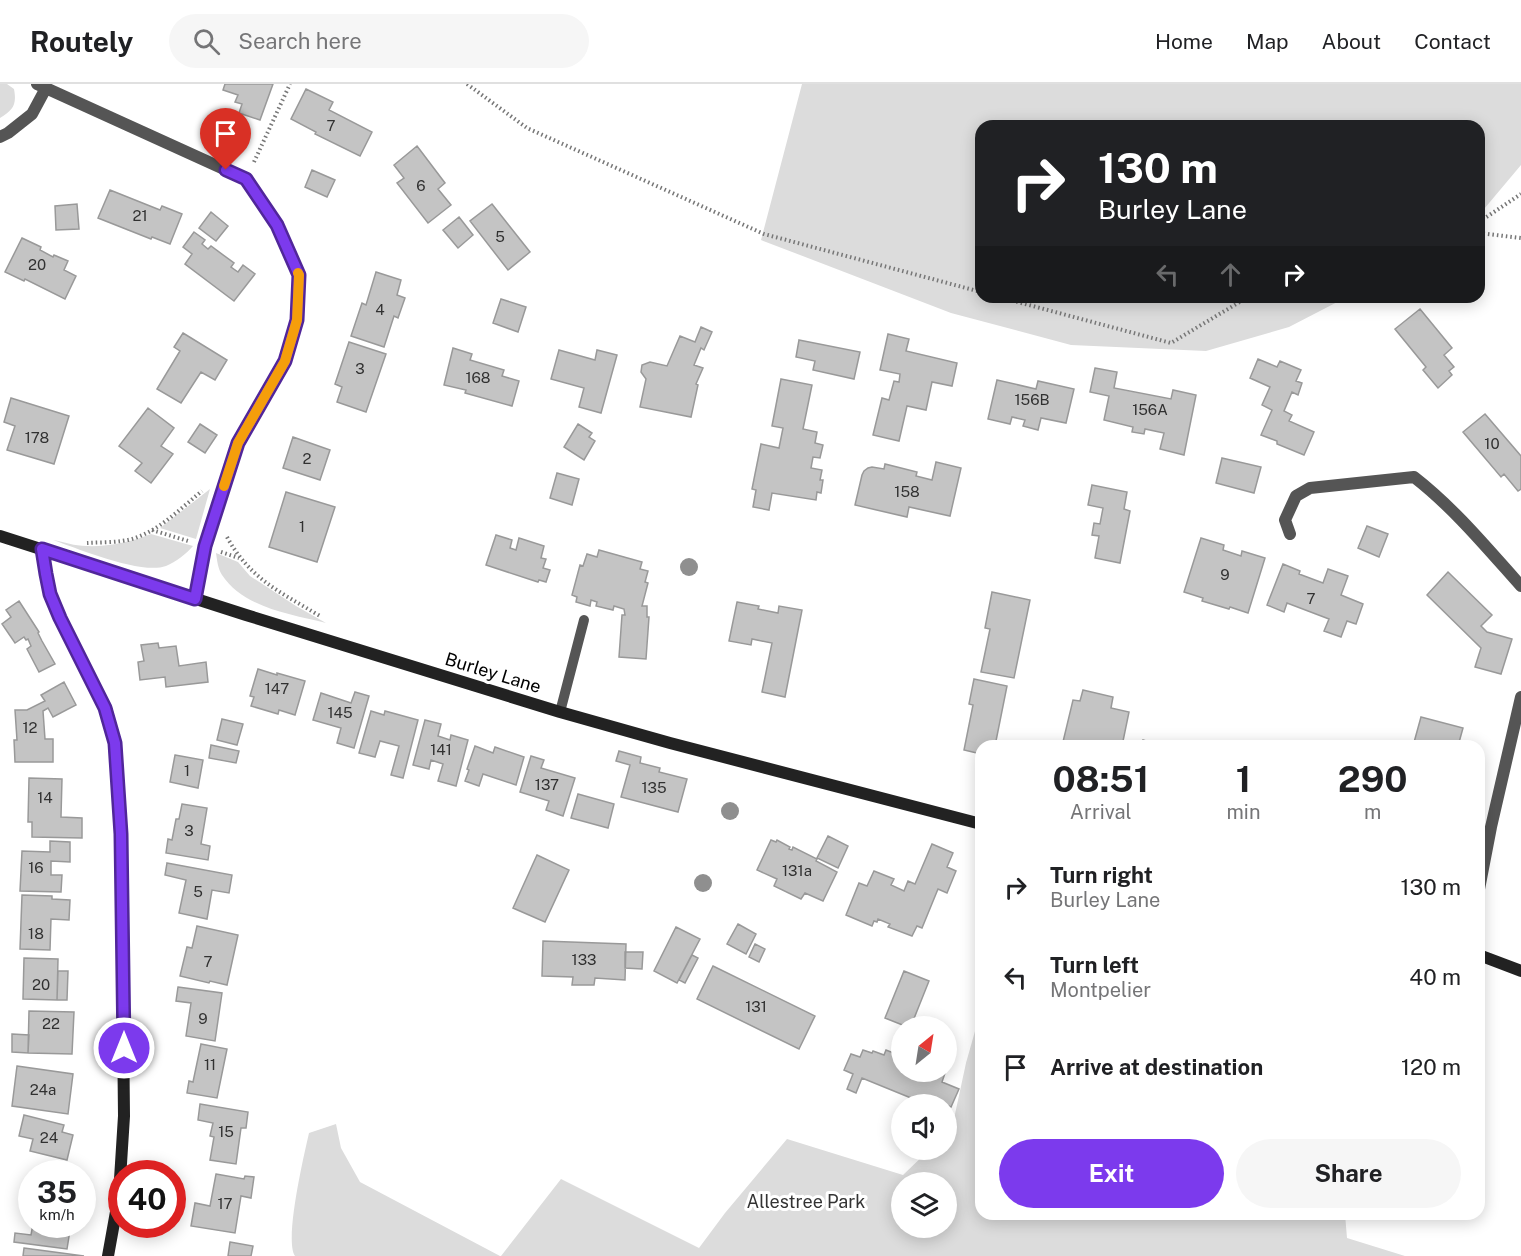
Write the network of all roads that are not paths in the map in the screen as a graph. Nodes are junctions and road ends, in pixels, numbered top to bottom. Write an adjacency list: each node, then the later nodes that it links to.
1 (42, 86): 2 (street); 7 (street)
2 (0, 137)
3 (1290, 534): 6 (street)
4 (0, 536): 5 (street, Burley Lane)
5 (42, 549): 7 (street, Burley Lane); 15 (street)
6 (1521, 586)
7 (195, 599): 10 (street, Burley Lane)
8 (584, 620): 10 (lane)
9 (1521, 696): 12 (street)
10 (560, 712): 11 (street, Burley Lane)
11 (975, 822)
12 (1485, 858)
13 (1485, 958): 14 (street)
14 (1521, 971)
15 (108, 1256)

